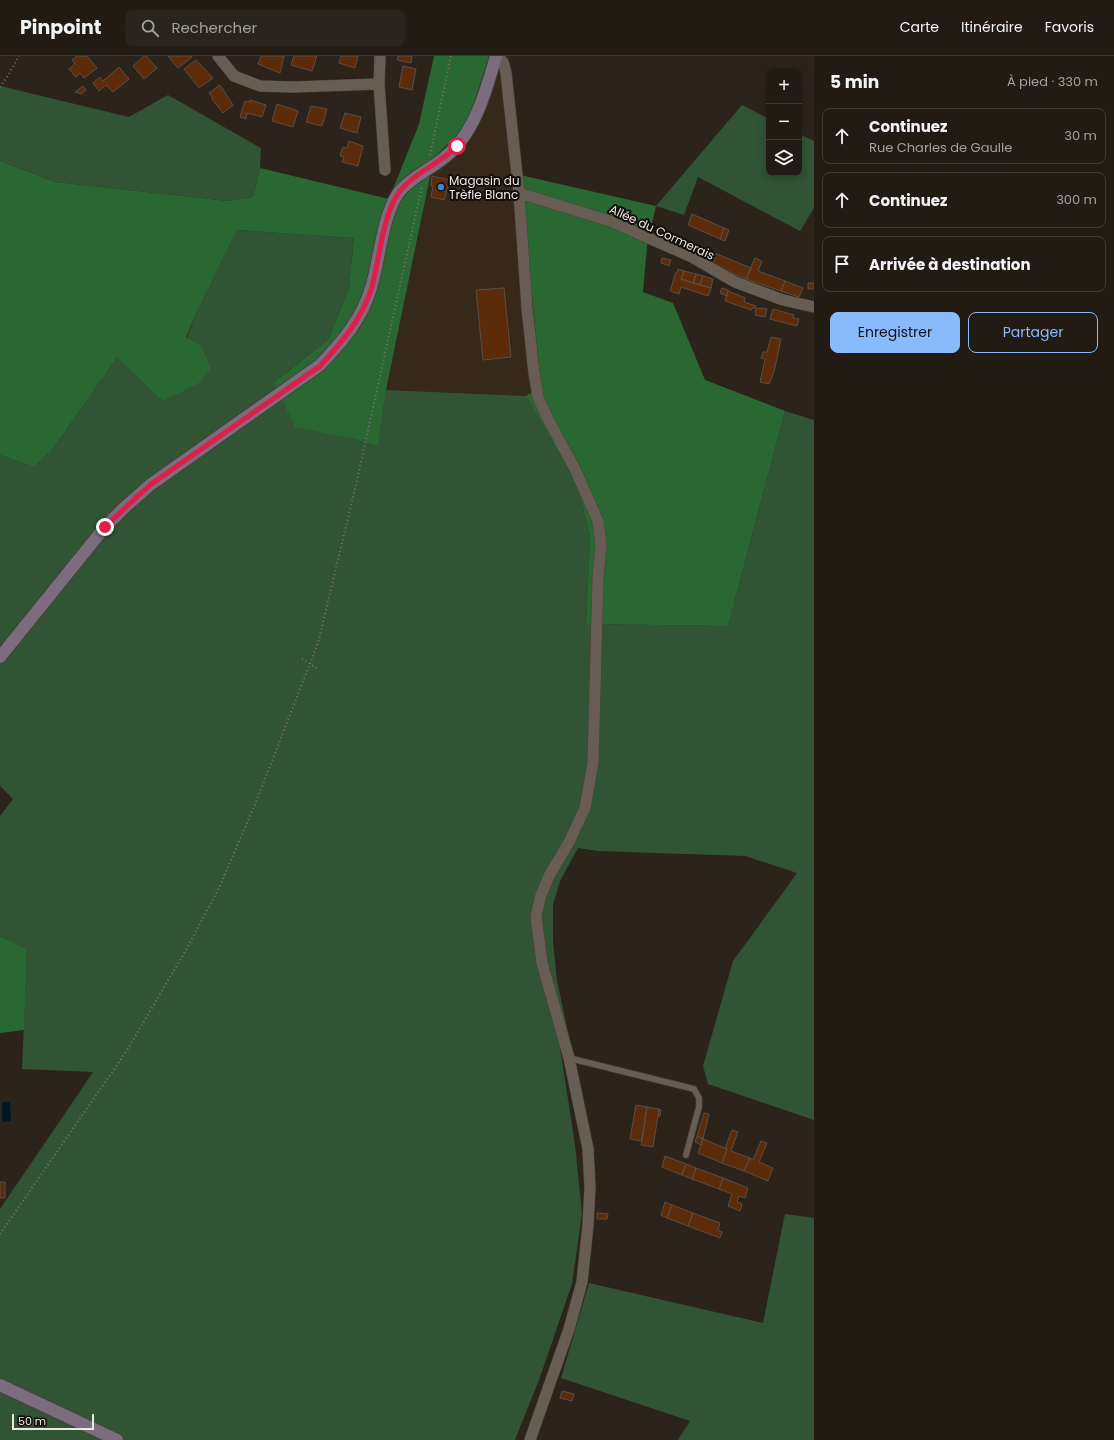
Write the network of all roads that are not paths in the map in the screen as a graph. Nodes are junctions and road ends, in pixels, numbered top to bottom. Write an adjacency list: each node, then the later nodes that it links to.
1 (218, 56): 4 (street)
2 (380, 56): 4 (street)
3 (496, 57): 6 (street); 8 (street)
4 (379, 84): 5 (street)
5 (385, 170)
6 (519, 194): 7 (street, Allée du Cormerais); 9 (street)
7 (814, 307)
8 (0, 657)
9 (569, 1058): 10 (lane); 13 (street)
10 (686, 1155)
11 (0, 1386): 12 (street)
12 (117, 1440)
13 (530, 1440)

